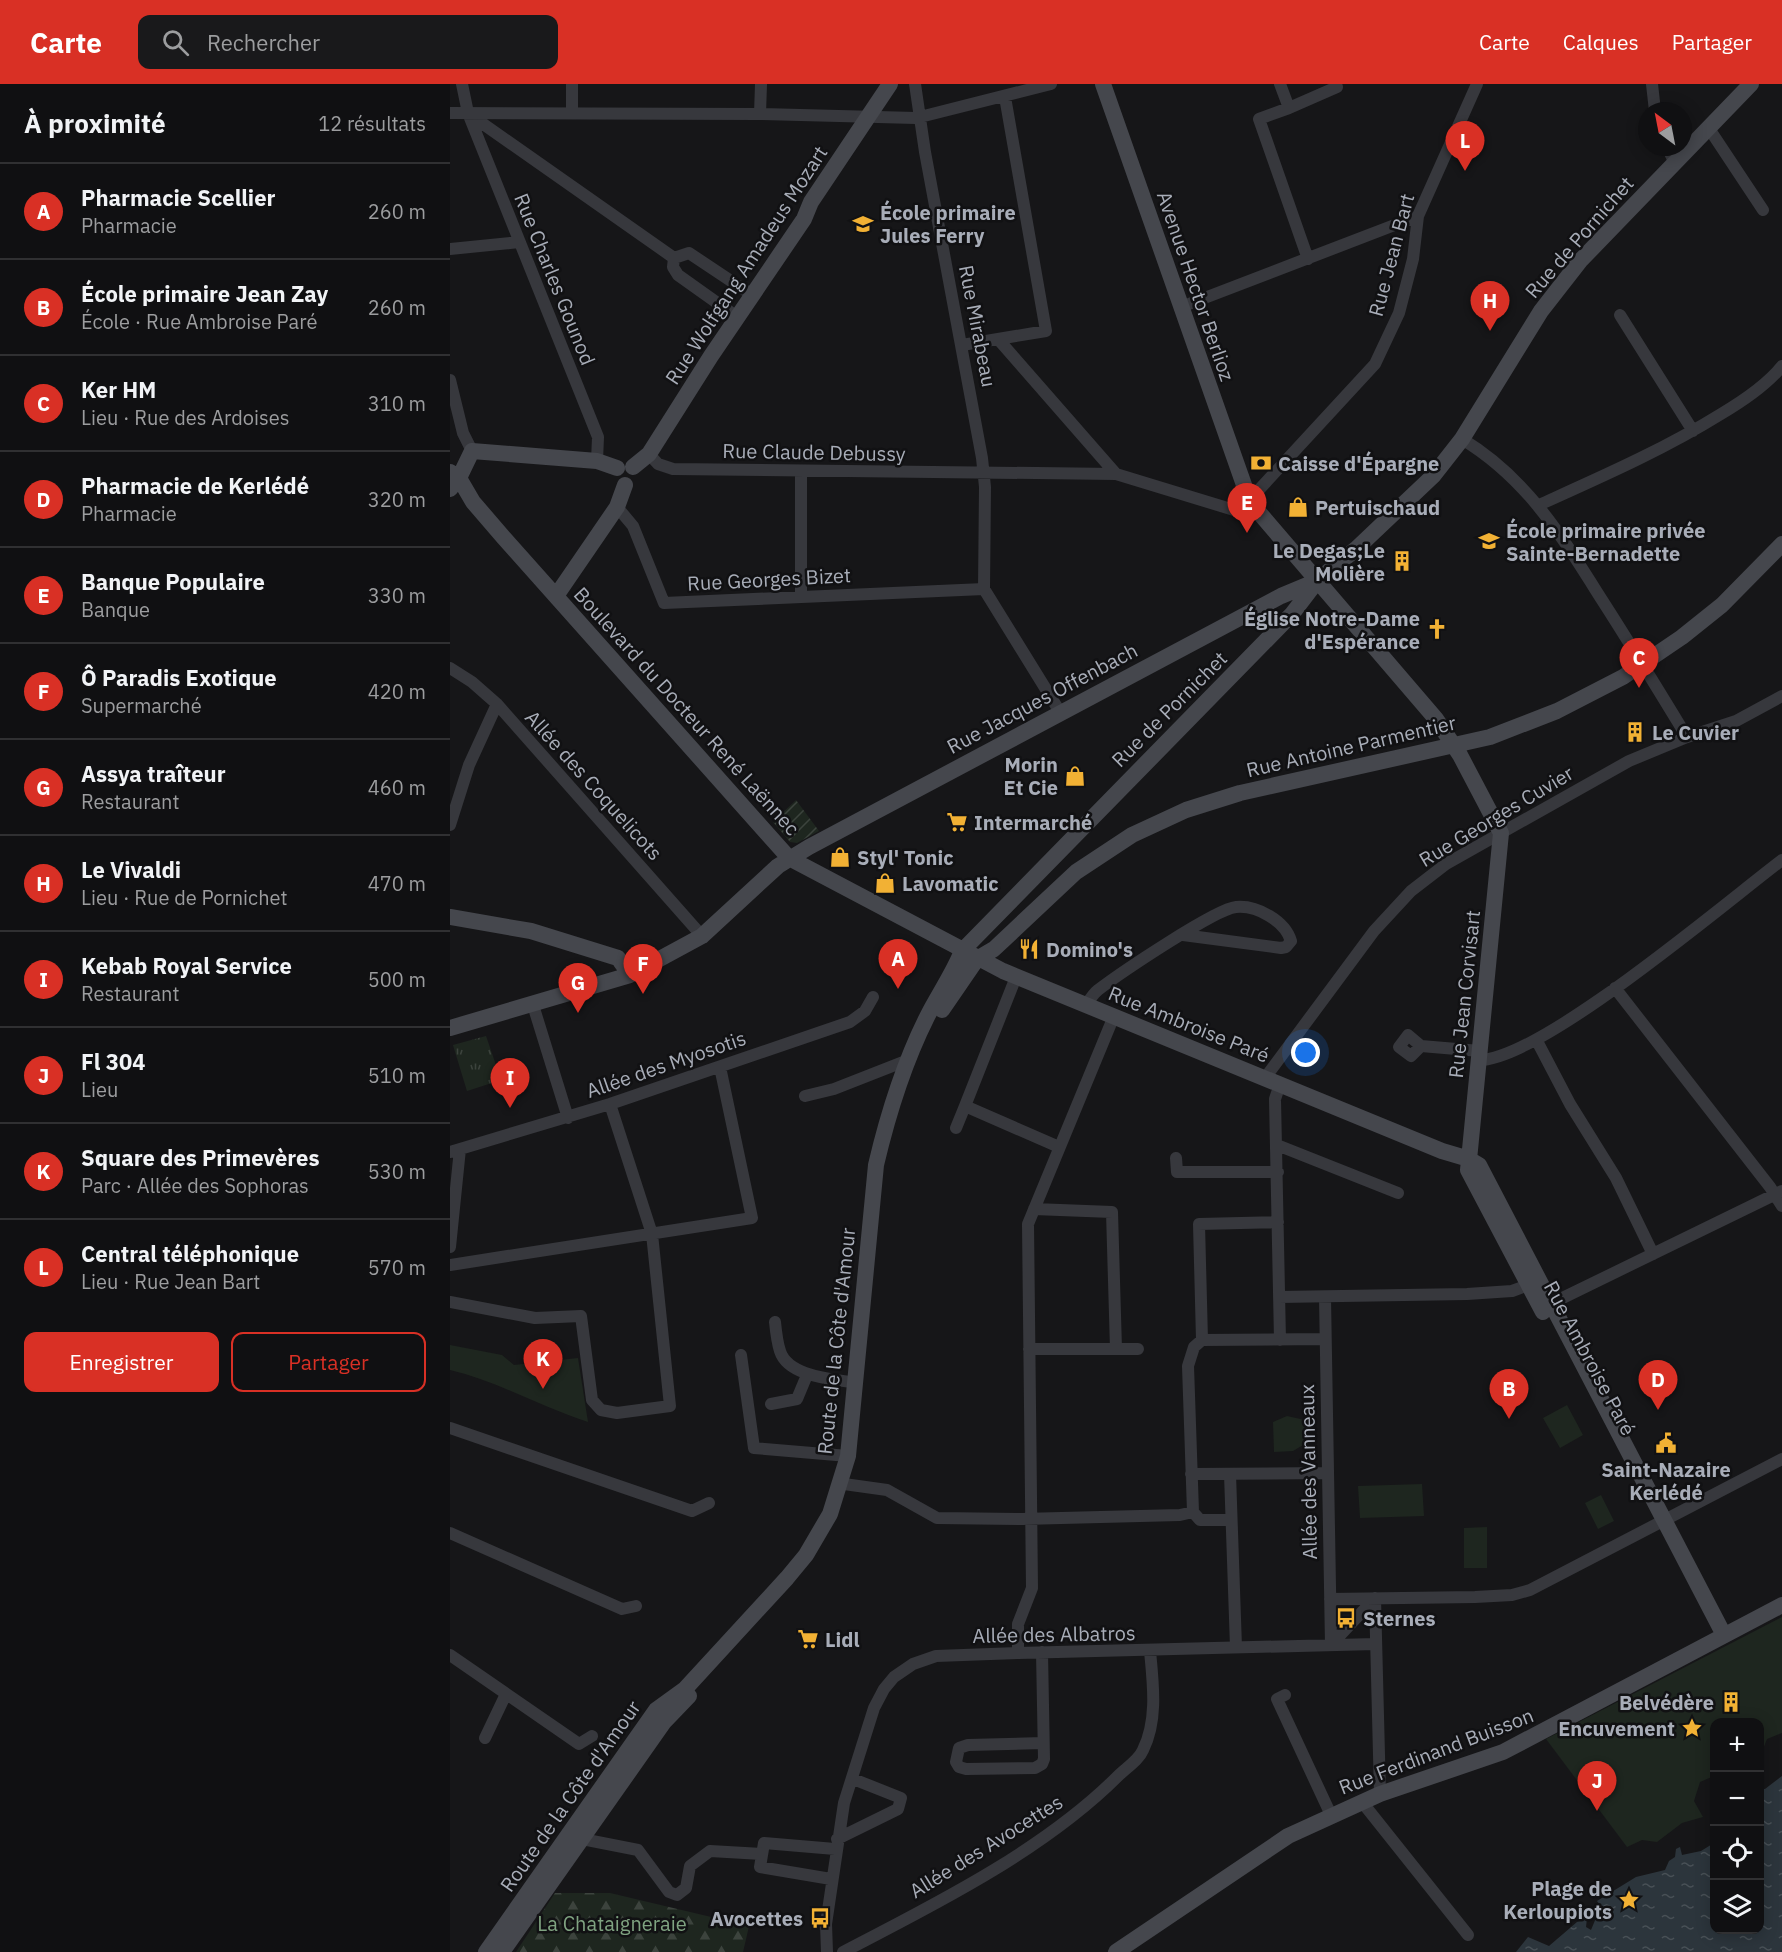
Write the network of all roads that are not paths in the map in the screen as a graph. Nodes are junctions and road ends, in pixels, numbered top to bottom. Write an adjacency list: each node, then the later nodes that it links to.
1 (462, 84): 17 (street, Rue Charles Gounod)
2 (572, 84): 18 (street)
3 (761, 84): 19 (street)
4 (890, 84): 20 (street, Rue Wolfgang Amadeus Mozart)
5 (915, 84): 21 (street, Rue Mirabeau)
6 (1051, 84): 13 (street)
7 (1103, 84): 32 (street, Avenue Hector Berlioz)
8 (1280, 84): 15 (street)
9 (1478, 84): 26 (street, Rue Jean Bart)
10 (1652, 84): 14 (street)
11 (1751, 84): 22 (street, Rue de Pornichet)
12 (1337, 87): 15 (street)
13 (1005, 97): 21 (street); 35 (street)
14 (1654, 102)
15 (1289, 108): 30 (street)
16 (450, 113): 17 (street)
17 (468, 113): 18 (street); 27 (street, Rue Charles Gounod); 29 (street)
18 (572, 113): 19 (street)
19 (760, 114): 20 (street)
20 (868, 117): 21 (street); 31 (street, Rue Wolfgang Amadeus Mozart)
21 (922, 118): 36 (street, Rue Mirabeau)
22 (1708, 127): 23 (street, Rue de Pornichet); 25 (street)
23 (1692, 139)
24 (1669, 156): 40 (street, Rue de Pornichet)
25 (1763, 210)
26 (1418, 216): 30 (street); 49 (street, Rue Jean Bart)
27 (519, 242): 28 (street); 43 (street, Rue Charles Gounod)
28 (450, 249)
29 (674, 258): 31 (street); 34 (street)
30 (1308, 259): 32 (street)
31 (752, 295): 34 (street, Rue Wolfgang Amadeus Mozart)
32 (1181, 307): 49 (street, Avenue Hector Berlioz)
33 (1620, 315): 39 (street)
34 (737, 317): 42 (street, Rue Wolfgang Amadeus Mozart)
35 (998, 339): 36 (street); 47 (street)
36 (962, 345): 45 (street, Rue Mirabeau)
37 (1782, 366): 39 (street)
38 (450, 380): 41 (street)
39 (1694, 431): 50 (street)
40 (1462, 439): 50 (street); 53 (street, Rue de Pornichet)
41 (472, 451): 43 (street); 48 (street)
42 (649, 454): 44 (street, Rue Wolfgang Amadeus Mozart); 46 (street, Rue Claude Debussy)
43 (597, 461): 44 (street)
44 (625, 467): 51 (street)
45 (983, 471): 46 (street, Rue Claude Debussy); 47 (street, Rue Claude Debussy); 54 (street, Rue Mirabeau)
46 (801, 472): 56 (street)
47 (1116, 474): 49 (street)
48 (453, 480): 55 (street, Boulevard du Docteur René Laënnec)
49 (1250, 502): 53 (street)
50 (1539, 505): 57 (street)
51 (617, 507): 55 (street); 56 (street, Rue Georges Bizet)
52 (1782, 544): 57 (street, Rue Antoine Parmentier)
53 (1318, 580): 61 (street, Rue Jacques Offenbach); 63 (street); 71 (street, Rue de Pornichet)
54 (984, 589): 56 (street, Rue Georges Bizet); 61 (street)
55 (556, 596): 66 (street, Boulevard du Docteur René Laënnec)
56 (801, 596)
57 (1643, 664): 62 (street); 63 (street, Rue Antoine Parmentier)
58 (450, 668): 60 (street, Allée des Coquelicots)
59 (1782, 696): 62 (street, Rue Georges Cuvier)
60 (497, 704): 64 (street); 70 (street, Allée des Coquelicots)
61 (1060, 712): 66 (street, Rue Jacques Offenbach)
62 (1687, 737): 65 (street, Rue Georges Cuvier)
63 (1454, 745): 65 (street); 71 (street, Rue Antoine Parmentier)
64 (450, 825)
65 (1501, 833): 83 (street, Rue Jean Corvisart); 86 (street, Rue Georges Cuvier)
66 (789, 858): 70 (street, Rue Jacques Offenbach); 71 (street, Boulevard du Docteur René Laënnec)
67 (1782, 860): 74 (street)
68 (450, 917): 72 (street)
69 (1183, 935): 69 (street); 76 (street)
70 (702, 936): 72 (street, Rue Jacques Offenbach)
71 (969, 955): 73 (street, Rue Ambroise Paré); 78 (street, Rue Antoine Parmentier); 84 (street, Route de la Côte d'Amour)
72 (630, 975): 77 (street, Rue Jacques Offenbach)
73 (1016, 976): 76 (street, Rue Ambroise Paré); 89 (street)
74 (1615, 988): 81 (street); 98 (street)
75 (873, 997): 85 (street, Allée des Myosotis)
76 (1087, 1004): 79 (street, Rue Ambroise Paré)
77 (533, 1005): 80 (street, Rue Jacques Offenbach); 90 (street)
78 (944, 1007): 129 (street, Route de la Côte d'Amour)
79 (1114, 1016): 86 (street, Rue Ambroise Paré); 93 (street)
80 (450, 1028)
81 (1537, 1041): 83 (street); 105 (street)
82 (1421, 1046): 83 (street)
83 (1480, 1056): 96 (street, Rue Jean Corvisart)
84 (908, 1060): 87 (street); 121 (street, Route de la Côte d'Amour)
85 (720, 1067): 88 (street, Allée des Myosotis); 103 (street)
86 (1272, 1081): 92 (street); 96 (street, Rue Ambroise Paré)
87 (805, 1096)
88 (610, 1104): 90 (street, Allée des Myosotis); 103 (street)
89 (965, 1106): 91 (street); 93 (street)
90 (568, 1118): 94 (street, Allée des Myosotis)
91 (956, 1128)
92 (1277, 1145): 97 (street); 99 (street)
93 (1059, 1147): 101 (street)
94 (455, 1151): 104 (street)
95 (1176, 1158): 97 (street)
96 (1469, 1159): 107 (street, Rue Ambroise Paré)
97 (1278, 1172): 102 (street)
98 (1779, 1192): 100 (street); 105 (street)
99 (1398, 1193)
100 (1782, 1206)
101 (1034, 1209): 116 (street); 117 (street)
102 (1278, 1222): 109 (street); 114 (street)
103 (652, 1234): 106 (street); 110 (street)
104 (450, 1247)
105 (1653, 1254): 111 (street)
106 (450, 1265)
107 (1533, 1283): 108 (street); 111 (street, Rue Ambroise Paré)
108 (1325, 1297): 109 (street); 113 (street, Allée des Vanneaux)
109 (1279, 1298): 115 (street)
110 (450, 1302)
111 (1545, 1306): 134 (street, Rue Ambroise Paré)
112 (775, 1322): 120 (street)
113 (1325, 1339): 115 (street); 126 (street, Allée des Vanneaux)
114 (1202, 1340): 115 (street); 127 (street)
115 (1280, 1340)
116 (1029, 1349): 117 (street); 132 (street)
117 (1116, 1349): 118 (street)
118 (1138, 1349)
119 (741, 1355): 124 (street)
120 (807, 1375): 121 (street); 122 (street)
121 (856, 1383): 124 (street, Route de la Côte d'Amour)
122 (771, 1404)
123 (450, 1428): 130 (street)
124 (848, 1456): 162 (street, Route de la Côte d'Amour)
125 (1782, 1459): 134 (street)
126 (1328, 1473): 128 (street); 137 (street, Allée des Vanneaux)
127 (1191, 1474): 128 (street); 131 (street)
128 (1230, 1474): 133 (street)
129 (844, 1484): 132 (street); 157 (street, Route de la Côte d'Amour)
130 (709, 1503)
131 (1193, 1512): 132 (street); 133 (street)
132 (1032, 1518): 146 (street)
133 (1230, 1520): 143 (street)
134 (1658, 1523): 136 (street); 140 (street, Rue Ambroise Paré)
135 (450, 1533): 139 (street)
136 (1375, 1598): 137 (street); 141 (street); 142 (street)
137 (1330, 1599): 142 (street, Allée des Vanneaux)
138 (1782, 1605): 140 (street, Rue Ferdinand Buisson)
139 (636, 1606)
140 (1719, 1638): 154 (street, Rue Ferdinand Buisson)
141 (1376, 1644): 142 (street, Allée des Albatros); 154 (street)
142 (1331, 1645): 143 (street, Allée des Albatros)
143 (1236, 1647): 144 (street, Allée des Albatros)
144 (1150, 1651): 145 (street, Allée des Albatros); 165 (street, Allée des Avocettes)
145 (1042, 1652): 146 (street, Allée des Albatros); 152 (street)
146 (1018, 1653): 153 (street, Allée des Albatros)
147 (450, 1655): 148 (street)
148 (506, 1694): 150 (street); 151 (street)
149 (1285, 1695): 156 (street)
150 (592, 1736)
151 (485, 1738)
152 (1043, 1743): 152 (street)
153 (853, 1779): 158 (street, Allée des Albatros); 158 (street)
154 (1380, 1794): 155 (street, Rue Ferdinand Buisson)
155 (1362, 1802): 156 (street, Rue Ferdinand Buisson); 161 (street)
156 (1330, 1815): 166 (street, Rue Ferdinand Buisson)
157 (582, 1839): 159 (street); 163 (street, Route de la Côte d'Amour)
158 (836, 1844): 159 (street); 160 (street, Allée des Albatros)
159 (762, 1854): 160 (street)
160 (831, 1879): 164 (street, Allée des Albatros)
161 (1468, 1935)
162 (486, 1952)
163 (502, 1952)
164 (827, 1952)
165 (843, 1952)
166 (1116, 1952)

